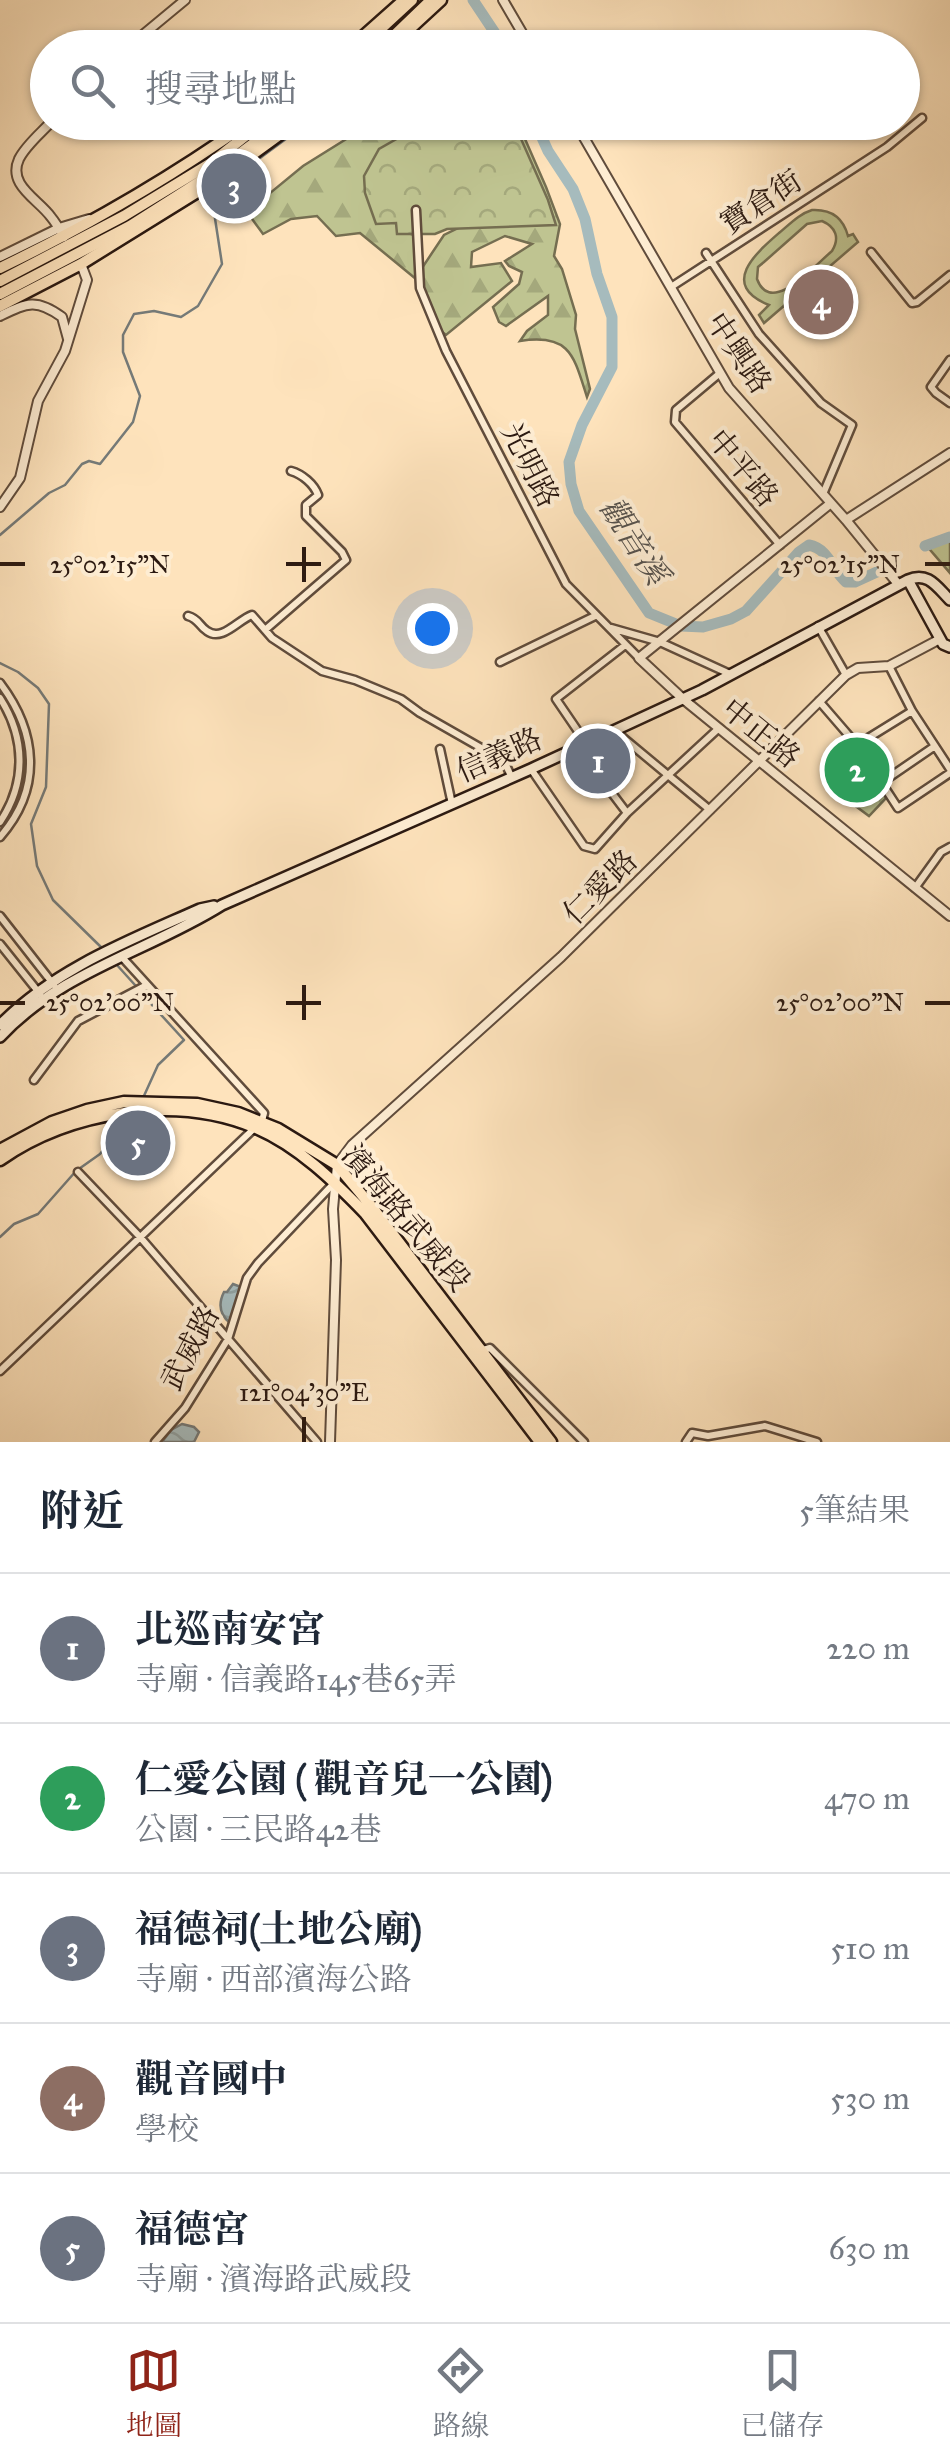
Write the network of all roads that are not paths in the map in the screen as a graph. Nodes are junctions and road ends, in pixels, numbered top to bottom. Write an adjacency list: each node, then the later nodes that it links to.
1 (186, 0): 7 (street)
2 (404, 0): 8 (main road)
3 (412, 0): 9 (main road)
4 (431, 0): 10 (main road)
5 (441, 0): 11 (main road)
6 (503, 0): 12 (street)
7 (150, 30)
8 (370, 30)
9 (380, 30)
10 (399, 30)
11 (408, 30)
12 (520, 30)
13 (35, 140): 21 (street)
14 (224, 140): 21 (main road)
15 (240, 140): 29 (main road)
16 (265, 140): 31 (main road)
17 (269, 140): 26 (main road)
18 (585, 140): 30 (street, 中興路)
19 (896, 140): 25 (street, 寶倉街)
20 (416, 210): 48 (street, 光明路)
21 (62, 232): 24 (street); 27 (main road)
22 (871, 252): 28 (street)
23 (706, 253): 25 (street)
24 (0, 257)
25 (712, 261): 30 (street, 寶倉街); 40 (street)
26 (81, 264): 32 (main road); 34 (street)
27 (0, 268)
28 (950, 275)
29 (0, 280)
30 (671, 287): 36 (street, 中興路)
31 (0, 294)
32 (0, 306)
33 (0, 316): 34 (street)
34 (68, 342): 42 (street)
35 (950, 360): 37 (street)
36 (720, 373): 40 (street, 中興路); 44 (street, 中平路)
37 (950, 403)
38 (950, 453): 43 (street)
39 (290, 471): 51 (street)
40 (822, 494): 41 (street, 中興路)
41 (831, 503): 43 (street, 中興路); 44 (street, 中平路)
42 (0, 508)
43 (846, 520): 45 (street, 中興路)
44 (780, 545): 53 (street)
45 (903, 582): 46 (main road); 49 (main road, 信義路); 52 (main road)
46 (950, 600)
47 (188, 616): 51 (street)
48 (595, 616): 50 (street, 光明路); 57 (street)
49 (818, 626): 59 (main road, 信義路); 60 (street)
50 (609, 628): 53 (street); 56 (street, 光明路)
51 (265, 630): 77 (street)
52 (940, 639): 55 (main road); 58 (street)
53 (663, 640): 56 (street); 59 (street)
54 (624, 646): 68 (street)
55 (950, 647)
56 (639, 658): 63 (street, 光明路)
57 (500, 662)
58 (889, 666): 60 (street); 65 (street)
59 (731, 674): 63 (main road, 信義路)
60 (846, 675): 64 (street, 仁愛路)
61 (0, 683): 83 (street)
62 (0, 698): 82 (street)
63 (683, 699): 66 (street, 中正路); 67 (main road, 信義路)
64 (819, 700): 69 (street); 72 (street, 仁愛路)
65 (912, 710): 69 (street); 70 (street)
66 (718, 728): 72 (street, 中正路); 75 (street)
67 (614, 730): 68 (main road, 信義路); 75 (street)
68 (586, 743): 73 (main road, 信義路)
69 (858, 745): 78 (street)
70 (936, 746): 74 (street); 78 (street)
71 (440, 749): 79 (street)
72 (760, 761): 80 (street, 仁愛路); 85 (street, 中正路)
73 (531, 770): 77 (main road, 信義路); 81 (street)
74 (950, 771): 78 (street)
75 (668, 774): 80 (street); 81 (street)
76 (599, 776): 81 (street)
77 (512, 778): 79 (main road, 信義路)
78 (881, 783)
79 (452, 804): 90 (main road, 信義路)
80 (710, 810): 100 (street, 仁愛路)
81 (628, 812)
82 (0, 822)
83 (0, 837)
84 (950, 847): 85 (street)
85 (915, 888): 87 (street, 中正路)
86 (950, 899): 87 (street)
87 (946, 913)
88 (0, 916): 92 (street)
89 (0, 944): 93 (street)
90 (116, 954): 91 (street); 92 (main road, 信義路)
91 (147, 985): 96 (street); 97 (street)
92 (56, 986): 93 (main road)
93 (41, 996): 94 (main road); 95 (main road)
94 (0, 1025)
95 (0, 1037)
96 (34, 1080)
97 (259, 1125): 98 (main road, 濱海路武威段); 99 (main road, 濱海路武威段); 100 (main road, 濱海路武威段); 102 (main road, 濱海路武威段); 103 (street)
98 (0, 1150)
99 (0, 1160)
100 (337, 1165): 102 (street); 105 (main road, 濱海路武威段)
101 (78, 1172): 103 (street)
102 (336, 1182): 104 (street, 武威路); 109 (street); 110 (main road, 濱海路武威段)
103 (140, 1237): 104 (street); 106 (street)
104 (228, 1339): 107 (street, 武威路); 108 (street)
105 (481, 1351): 111 (main road, 濱海路武威段); 112 (street)
106 (0, 1371)
107 (155, 1442)
108 (316, 1442)
109 (330, 1442)
110 (540, 1442)
111 (551, 1442)
112 (584, 1442)
113 (687, 1442): 114 (street)
114 (817, 1442)

